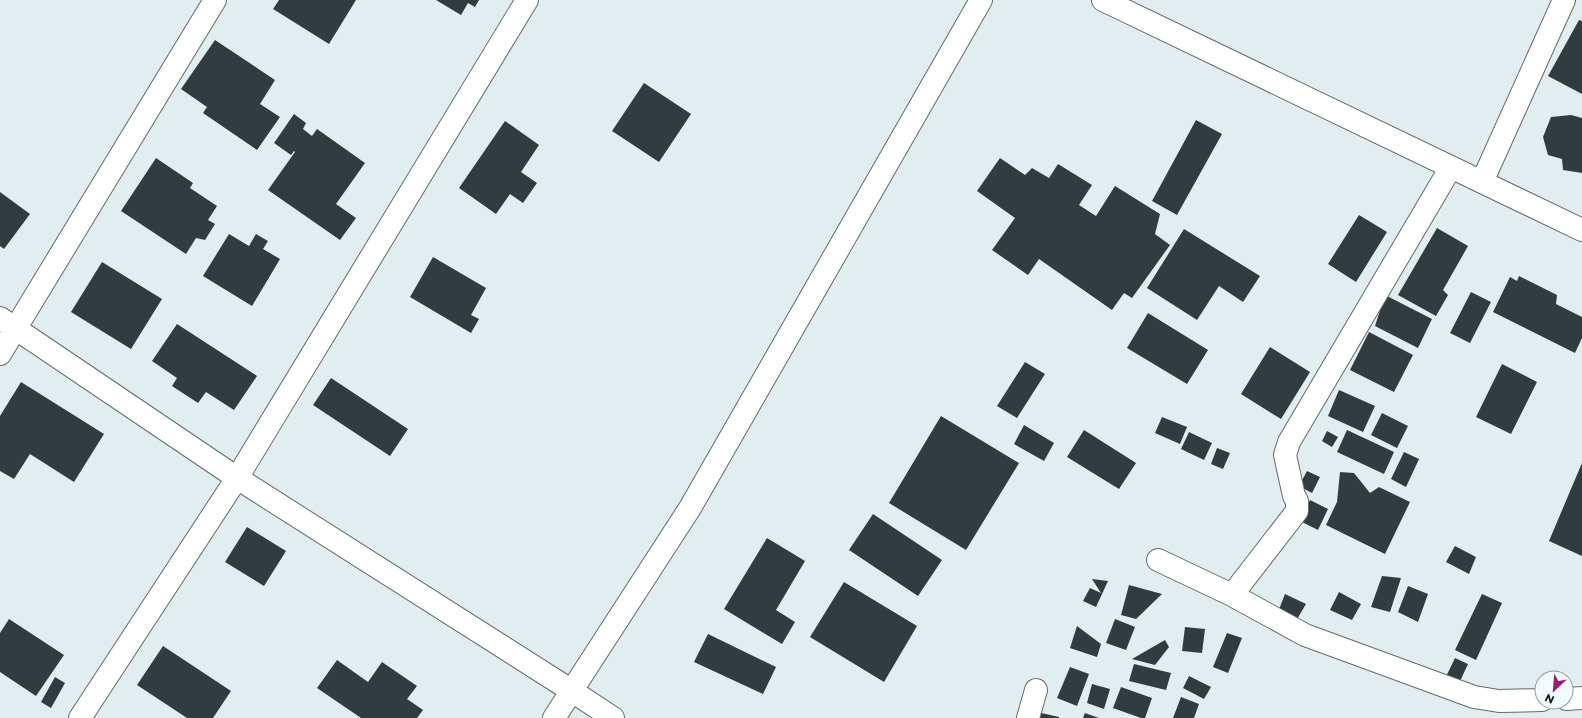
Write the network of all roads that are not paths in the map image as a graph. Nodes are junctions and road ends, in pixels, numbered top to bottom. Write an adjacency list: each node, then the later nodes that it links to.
1 (215, 0): 9 (street)
2 (527, 0): 11 (street)
3 (981, 0): 15 (street)
4 (1103, 0): 6 (street)
5 (1564, 0): 7 (street)
6 (1451, 167): 7 (street); 13 (street)
7 (1482, 182): 8 (street)
8 (1582, 230)
9 (8, 324): 10 (street); 11 (street)
10 (0, 354)
11 (237, 478): 15 (street); 17 (street)
12 (1158, 560): 13 (street)
13 (1232, 595): 16 (street)
14 (1036, 690): 20 (street)
15 (572, 691): 18 (street); 19 (street)
16 (1534, 700)
17 (80, 718)
18 (554, 718)
19 (613, 718)
20 (1028, 718)

